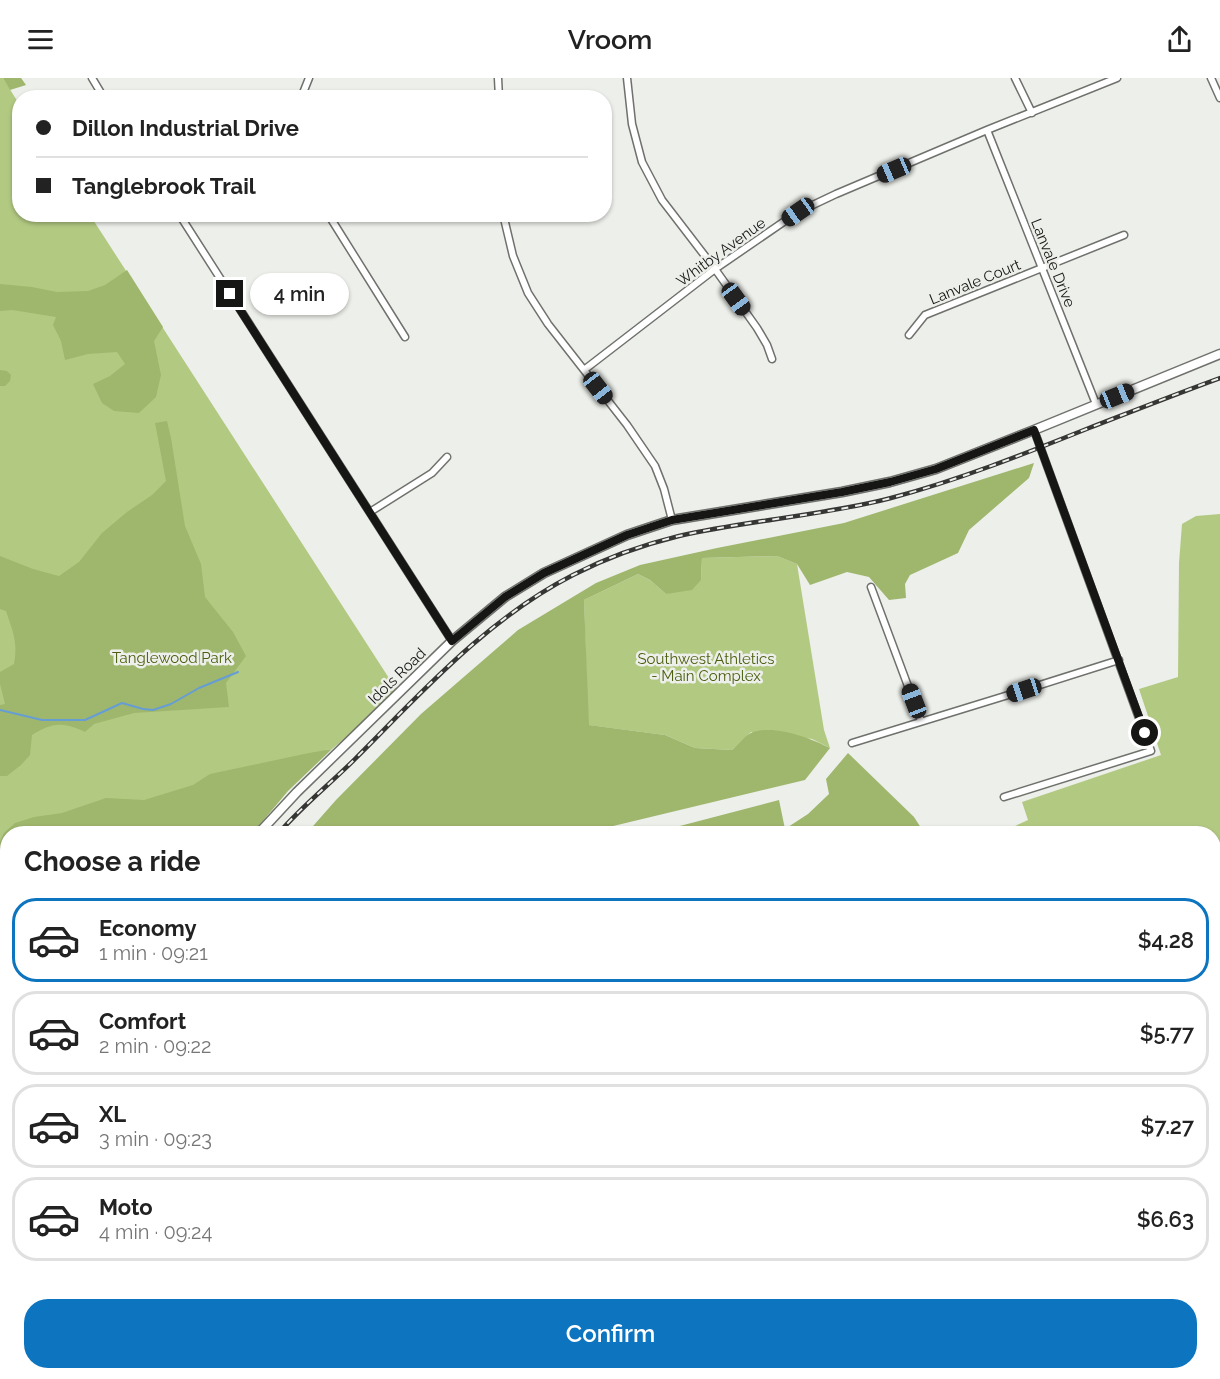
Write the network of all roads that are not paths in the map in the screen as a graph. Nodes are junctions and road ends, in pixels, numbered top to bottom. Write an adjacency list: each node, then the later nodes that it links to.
1 (627, 78): 13 (street)
2 (1015, 78): 6 (street)
3 (1117, 78): 6 (street, Whitby Avenue)
4 (1211, 78): 5 (street)
5 (1220, 98)
6 (1032, 113): 7 (street, Whitby Avenue)
7 (987, 130): 12 (street, Lanvale Drive); 13 (street, Whitby Avenue)
8 (184, 222): 22 (street)
9 (332, 222): 15 (street)
10 (505, 222): 18 (street)
11 (1124, 235): 12 (street, Lanvale Court)
12 (1042, 268): 14 (street, Lanvale Court); 19 (street, Lanvale Drive)
13 (715, 269): 17 (street); 18 (street, Whitby Avenue)
14 (909, 335)
15 (405, 338)
16 (1220, 354): 19 (street, Idols Road)
17 (772, 359)
18 (584, 370): 23 (street)
19 (1096, 404): 20 (street, Idols Road)
20 (1034, 430): 23 (street, Idols Road); 26 (street)
21 (447, 457): 22 (street)
22 (369, 512): 25 (street)
23 (672, 520): 25 (street, Idols Road)
24 (871, 587): 27 (street)
25 (452, 641): 30 (street, Idols Road)
26 (1119, 660): 27 (street); 29 (street)
27 (921, 721): 28 (street)
28 (852, 742)
29 (1004, 797)
30 (265, 826)

